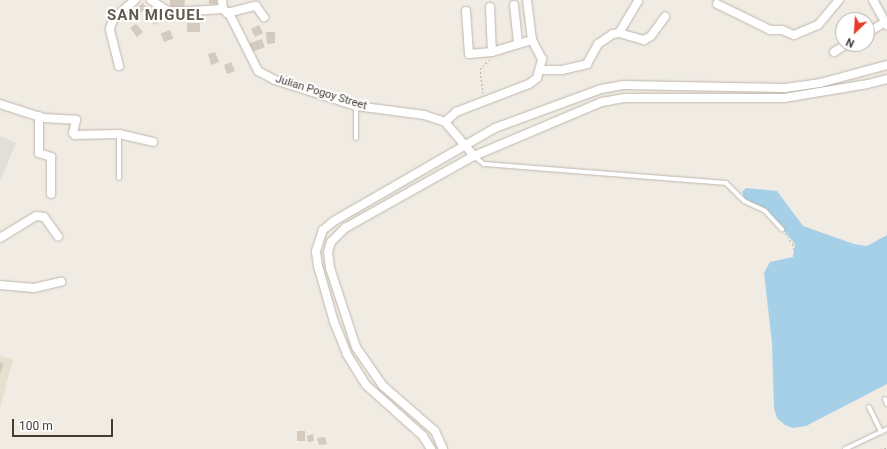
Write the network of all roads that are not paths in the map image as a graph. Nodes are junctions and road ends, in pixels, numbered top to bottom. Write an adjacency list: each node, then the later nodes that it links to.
1 (135, 0): 24 (street)
2 (151, 0): 10 (street)
3 (222, 0): 12 (street)
4 (528, 0): 20 (street)
5 (838, 0): 8 (street)
6 (873, 0): 17 (street)
7 (638, 1): 19 (street)
8 (717, 4)
9 (514, 5): 21 (street)
10 (159, 6): 12 (street); 16 (lane)
11 (490, 7): 22 (street)
12 (225, 11): 14 (street); 28 (street, Julian Pogoy Street)
13 (466, 11): 22 (street)
14 (264, 17)
15 (665, 17): 19 (street)
16 (155, 21)
17 (886, 24): 18 (street)
18 (875, 29)
19 (619, 33): 25 (street)
20 (532, 40): 21 (street); 25 (street)
21 (518, 44): 22 (street)
22 (492, 52)
23 (887, 65): 34 (street)
24 (120, 66)
25 (541, 70): 30 (street)
26 (887, 78): 35 (street)
27 (0, 104): 29 (street)
28 (356, 106): 30 (street, Julian Pogoy Street); 32 (lane)
29 (39, 116): 31 (street); 37 (street)
30 (445, 122): 34 (street)
31 (119, 134): 33 (street); 36 (lane)
32 (356, 138)
33 (153, 142)
34 (464, 147): 35 (street); 48 (street)
35 (474, 156): 38 (lane); 49 (street)
36 (119, 178)
37 (51, 194)
38 (782, 229)
39 (58, 236): 40 (street)
40 (0, 238)
41 (61, 282): 42 (street)
42 (0, 285)
43 (885, 399): 44 (lane)
44 (887, 404)
45 (868, 407): 47 (lane)
46 (887, 429): 47 (lane)
47 (881, 432): 50 (lane)
48 (430, 449)
49 (443, 449)
50 (845, 449)

